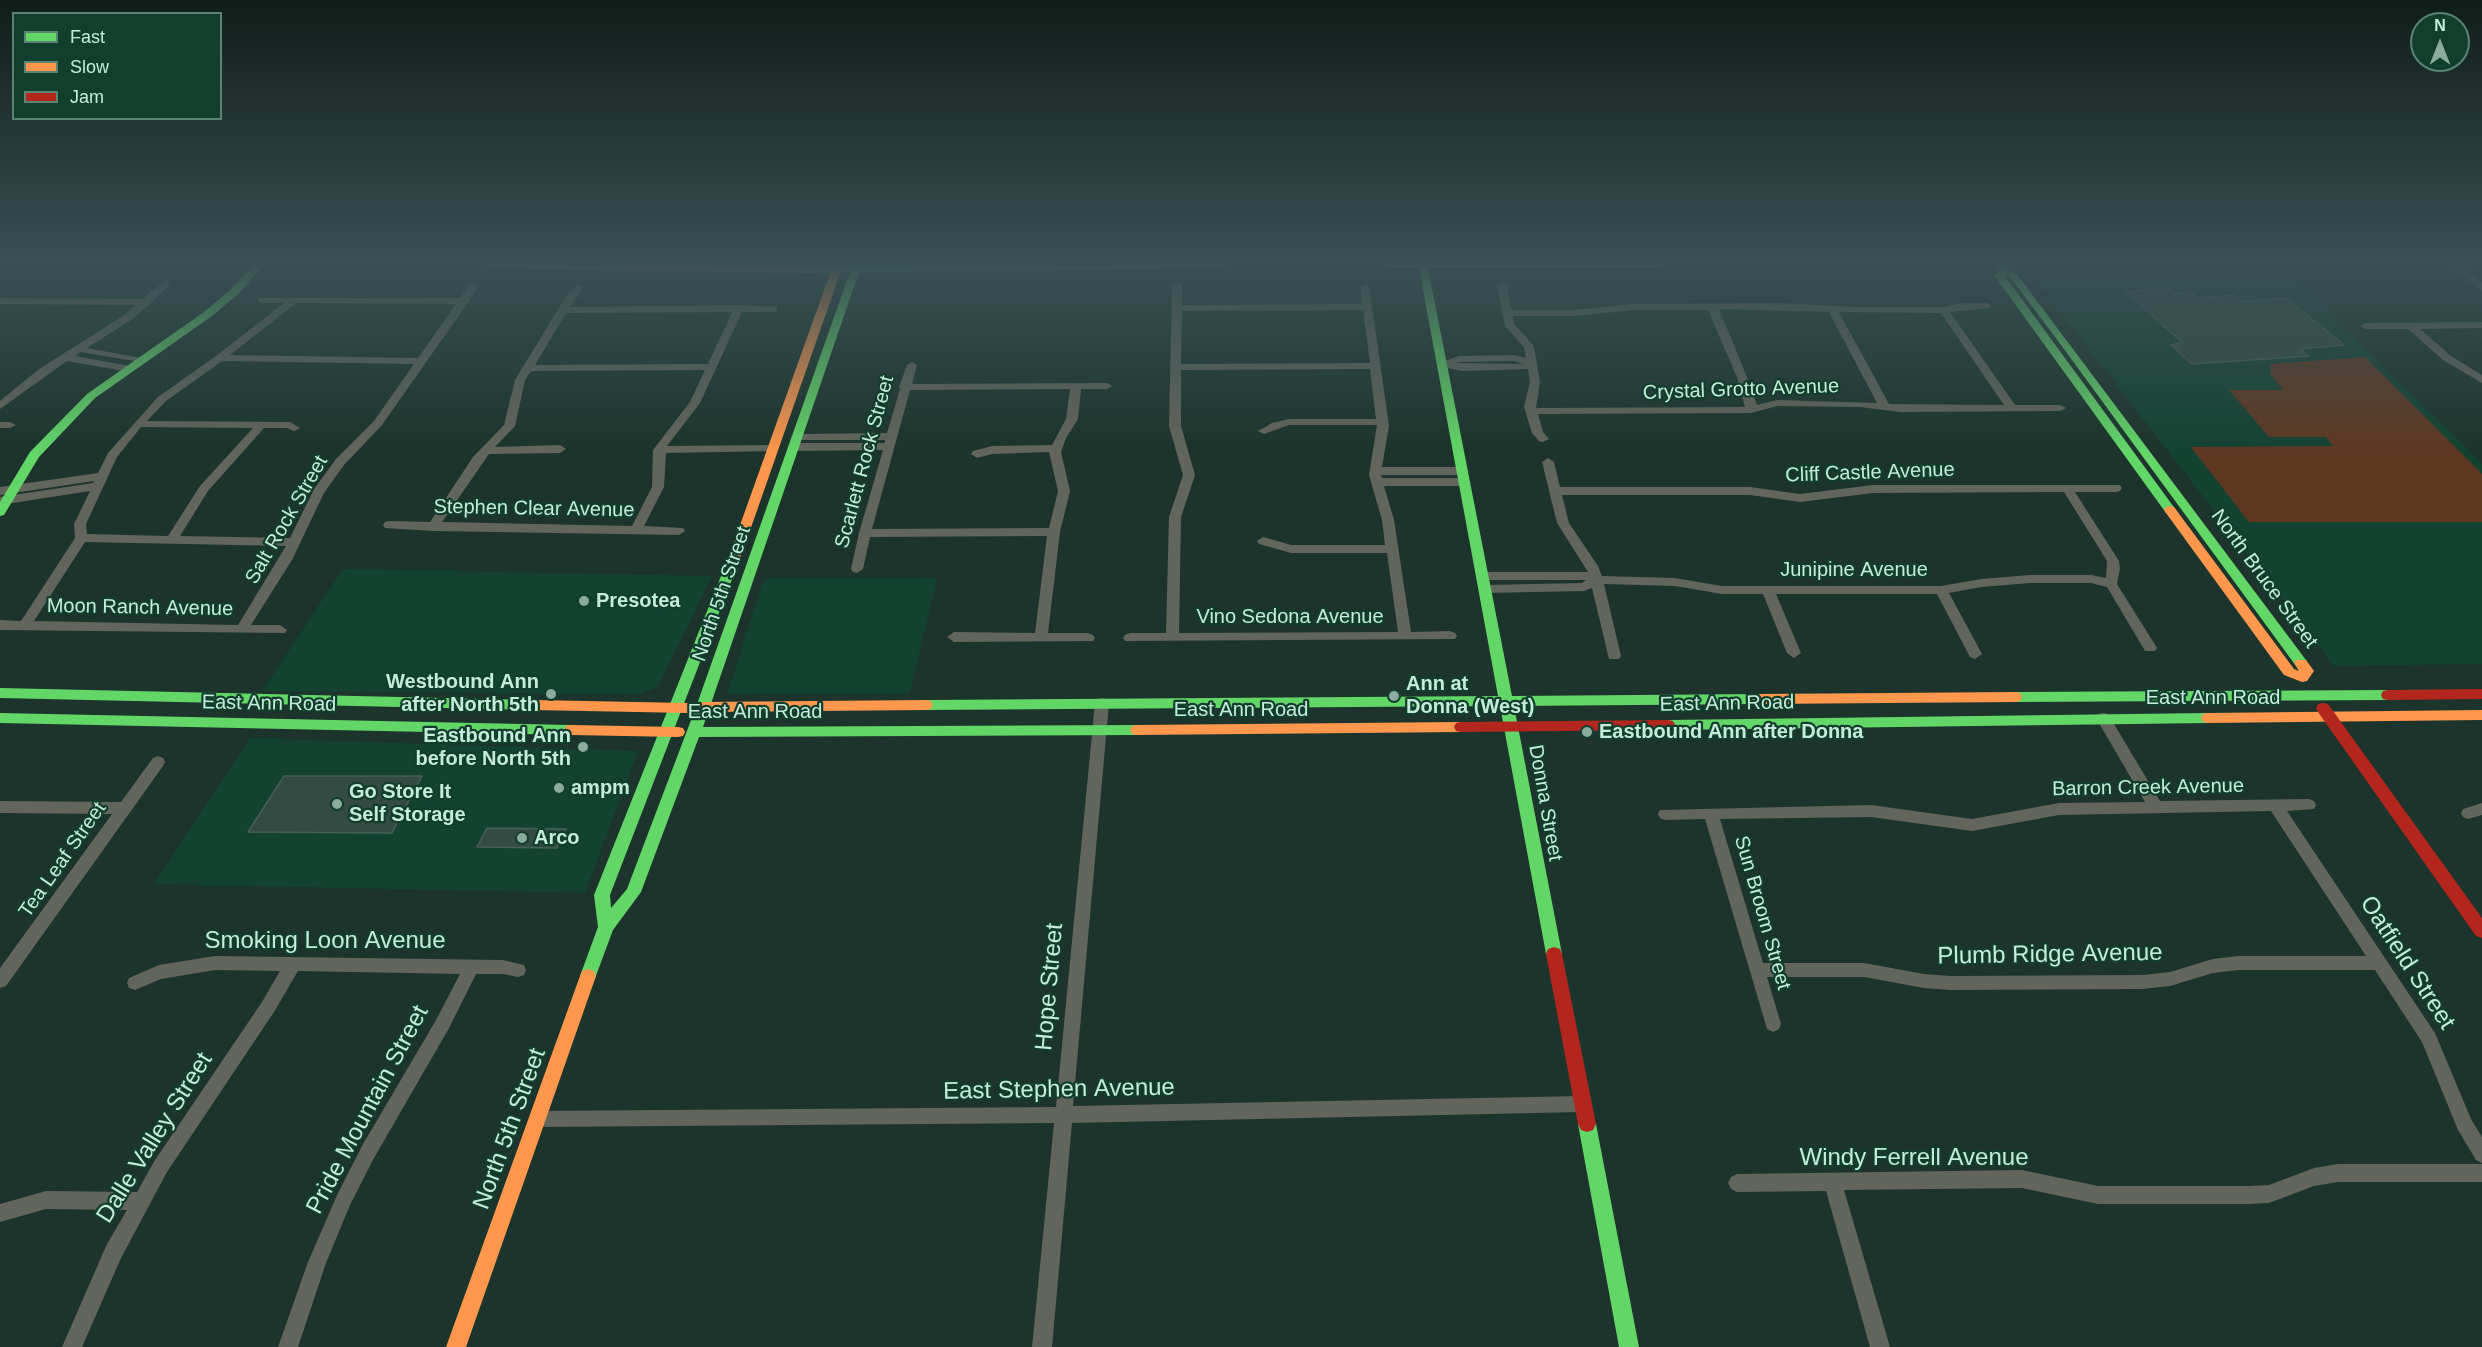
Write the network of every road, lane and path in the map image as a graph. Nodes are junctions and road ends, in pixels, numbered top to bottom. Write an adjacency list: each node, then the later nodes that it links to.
1 (111, 328): 19 (street)
2 (188, 328): 25 (main road)
3 (258, 328): 21 (street)
4 (445, 328): 22 (street, Salt Rock Street)
5 (552, 328): 30 (street)
6 (730, 328): 28 (street)
7 (816, 328): 35 (main road, North 5th Street)
8 (835, 328): 49 (main road, North 5th Street)
9 (1177, 328): 29 (street)
10 (1370, 328): 27 (street)
11 (1435, 328): 24 (main road, Donna Street)
12 (1512, 328): 23 (street)
13 (1721, 328): 40 (street)
14 (1843, 328): 37 (street)
15 (1956, 328): 38 (street)
16 (2037, 328): 17 (main road, North Bruce Street)
17 (2054, 328)
18 (2413, 328): 31 (street)
19 (78, 349): 20 (street); 25 (street)
20 (65, 357): 25 (street); 36 (street)
21 (220, 358): 22 (street); 43 (street)
22 (422, 361): 74 (street, Salt Rock Street)
23 (1533, 363): 24 (street); 41 (street)
24 (1442, 364): 58 (main road, Donna Street)
25 (136, 365): 64 (main road)
26 (912, 365): 34 (street, Scarlett Rock Street)
27 (1375, 366): 29 (street); 42 (street)
28 (712, 367): 30 (street); 51 (street)
29 (1176, 367): 92 (street)
30 (528, 368): 54 (street)
31 (2482, 380)
32 (1076, 386): 33 (street); 34 (street); 52 (street)
33 (1107, 386)
34 (904, 387): 48 (street, Scarlett Rock Street)
35 (789, 404): 49 (main road); 50 (main road, North 5th Street)
36 (0, 406)
37 (1885, 407): 38 (street, Crystal Grotto Avenue); 40 (street, Crystal Grotto Avenue)
38 (2012, 408): 39 (street, Crystal Grotto Avenue)
39 (2060, 408)
40 (1751, 410): 41 (street, Crystal Grotto Avenue)
41 (1531, 411): 47 (street)
42 (1382, 422): 46 (street); 57 (street)
43 (138, 424): 44 (street); 59 (street)
44 (261, 424): 45 (street); 72 (street)
45 (294, 428)
46 (1264, 431)
47 (1543, 439)
48 (889, 441): 49 (street); 70 (street, Scarlett Rock Street)
49 (795, 442): 62 (main road, North 5th Street)
50 (774, 445): 51 (street); 62 (main road); 105 (main road, North 5th Street)
51 (661, 446): 67 (street)
52 (1056, 448): 55 (street); 69 (street)
53 (560, 449): 54 (street)
54 (486, 451): 66 (street)
55 (977, 454)
56 (1548, 462): 63 (street)
57 (1375, 477): 58 (street); 75 (street)
58 (1463, 477): 78 (main road, Donna Street)
59 (100, 481): 64 (street); 71 (street)
60 (2067, 488): 61 (street, Cliff Castle Avenue); 63 (street, Cliff Castle Avenue); 79 (street)
61 (2116, 488)
62 (778, 490): 104 (main road, North 5th Street)
63 (1555, 491): 77 (street)
64 (4, 498)
65 (389, 525): 66 (street, Stephen Clear Avenue)
66 (433, 527): 67 (street, Stephen Clear Avenue)
67 (636, 531): 68 (street, Stephen Clear Avenue)
68 (679, 531)
69 (1054, 532): 70 (street); 89 (street)
70 (865, 533): 76 (street, Scarlett Rock Street)
71 (81, 538): 72 (street); 83 (street)
72 (172, 539): 74 (street)
73 (1263, 541): 75 (street)
74 (293, 542): 84 (street, Salt Rock Street)
75 (1393, 549): 86 (street)
76 (858, 569)
77 (1597, 580): 78 (street, Junipine Avenue); 80 (street, Junipine Avenue); 96 (street)
78 (1484, 583): 103 (main road, Donna Street)
79 (2111, 584): 81 (street, Junipine Avenue); 93 (street)
80 (1767, 589): 81 (street, Junipine Avenue); 94 (street)
81 (1941, 590): 95 (street)
82 (0, 625): 83 (street, Moon Ranch Avenue)
83 (25, 625): 84 (street, Moon Ranch Avenue)
84 (242, 629): 85 (street, Moon Ranch Avenue)
85 (280, 630)
86 (1405, 636): 87 (street, Vino Sedona Avenue); 92 (street, Vino Sedona Avenue)
87 (1450, 636)
88 (954, 637): 89 (street)
89 (1041, 638): 90 (street)
90 (1088, 638)
91 (1130, 638): 92 (street, Vino Sedona Avenue)
92 (1172, 638)
93 (2150, 648)
94 (1794, 653)
95 (1975, 654)
96 (1614, 656)
97 (2304, 679): 100 (main road, North Bruce Street)
98 (0, 693): 101 (main road, East Ann Road)
99 (2482, 694): 100 (main road, East Ann Road)
100 (2315, 696): 103 (main road, East Ann Road); 107 (main road, North Bruce Street)
101 (278, 699): 105 (main road, East Ann Road); 110 (main road)
102 (1102, 703): 103 (main road, East Ann Road); 104 (main road, East Ann Road); 112 (street, Hope Street)
103 (1507, 703): 111 (main road, Donna Street)
104 (704, 707): 105 (main road, East Ann Road); 114 (main road, North 5th Street)
105 (675, 708): 113 (main road, North 5th Street)
106 (2482, 715): 107 (main road, East Ann Road)
107 (2329, 717): 109 (main road, East Ann Road); 124 (main road, North Bruce Street)
108 (0, 718): 110 (main road, East Ann Road)
109 (2103, 718): 111 (main road, East Ann Road); 119 (street)
110 (170, 722): 113 (main road, East Ann Road)
111 (1511, 727): 112 (main road, East Ann Road); 133 (main road, Donna Street)
112 (1099, 730): 114 (main road, East Ann Road); 134 (street, Hope Street)
113 (666, 732): 114 (main road, East Ann Road); 123 (main road, North 5th Street)
114 (694, 732): 123 (main road, North 5th Street)
115 (158, 762): 120 (street, Tea Leaf Street)
116 (2309, 805): 117 (street, Barron Creek Avenue)
117 (2276, 806): 119 (street, Barron Creek Avenue); 126 (street, Oatfield Street)
118 (0, 807): 120 (street)
119 (2156, 807): 121 (street, Barron Creek Avenue)
120 (125, 808): 130 (street, Tea Leaf Street)
121 (1711, 813): 122 (street, Barron Creek Avenue); 129 (street, Sun Broom Street)
122 (1665, 814)
123 (606, 927): 135 (main road, North 5th Street)
124 (2482, 931)
125 (294, 963): 127 (street, Smoking Loon Avenue); 131 (street, Smoking Loon Avenue); 140 (street, Dalle Valley Street)
126 (2380, 963): 129 (street, Plumb Ridge Avenue); 136 (street, Oatfield Street)
127 (472, 966): 128 (street, Smoking Loon Avenue); 143 (street, Pride Mountain Street)
128 (518, 970)
129 (1757, 970): 132 (street, Sun Broom Street)
130 (0, 981)
131 (135, 983)
132 (1773, 1024)
133 (1581, 1104): 134 (street, East Stephen Avenue); 146 (main road, Donna Street)
134 (1064, 1115): 135 (street, East Stephen Avenue); 145 (street, Hope Street)
135 (538, 1119): 144 (main road, North 5th Street)
136 (2482, 1154)
137 (2482, 1173): 138 (street, Windy Ferrell Avenue)
138 (1832, 1181): 139 (street, Windy Ferrell Avenue); 147 (street)
139 (1737, 1183)
140 (141, 1201): 141 (street); 142 (street, Dalle Valley Street)
141 (0, 1213)
142 (72, 1347)
143 (288, 1347)
144 (456, 1347)
145 (1042, 1347)
146 (1629, 1347)
147 (1880, 1347)

